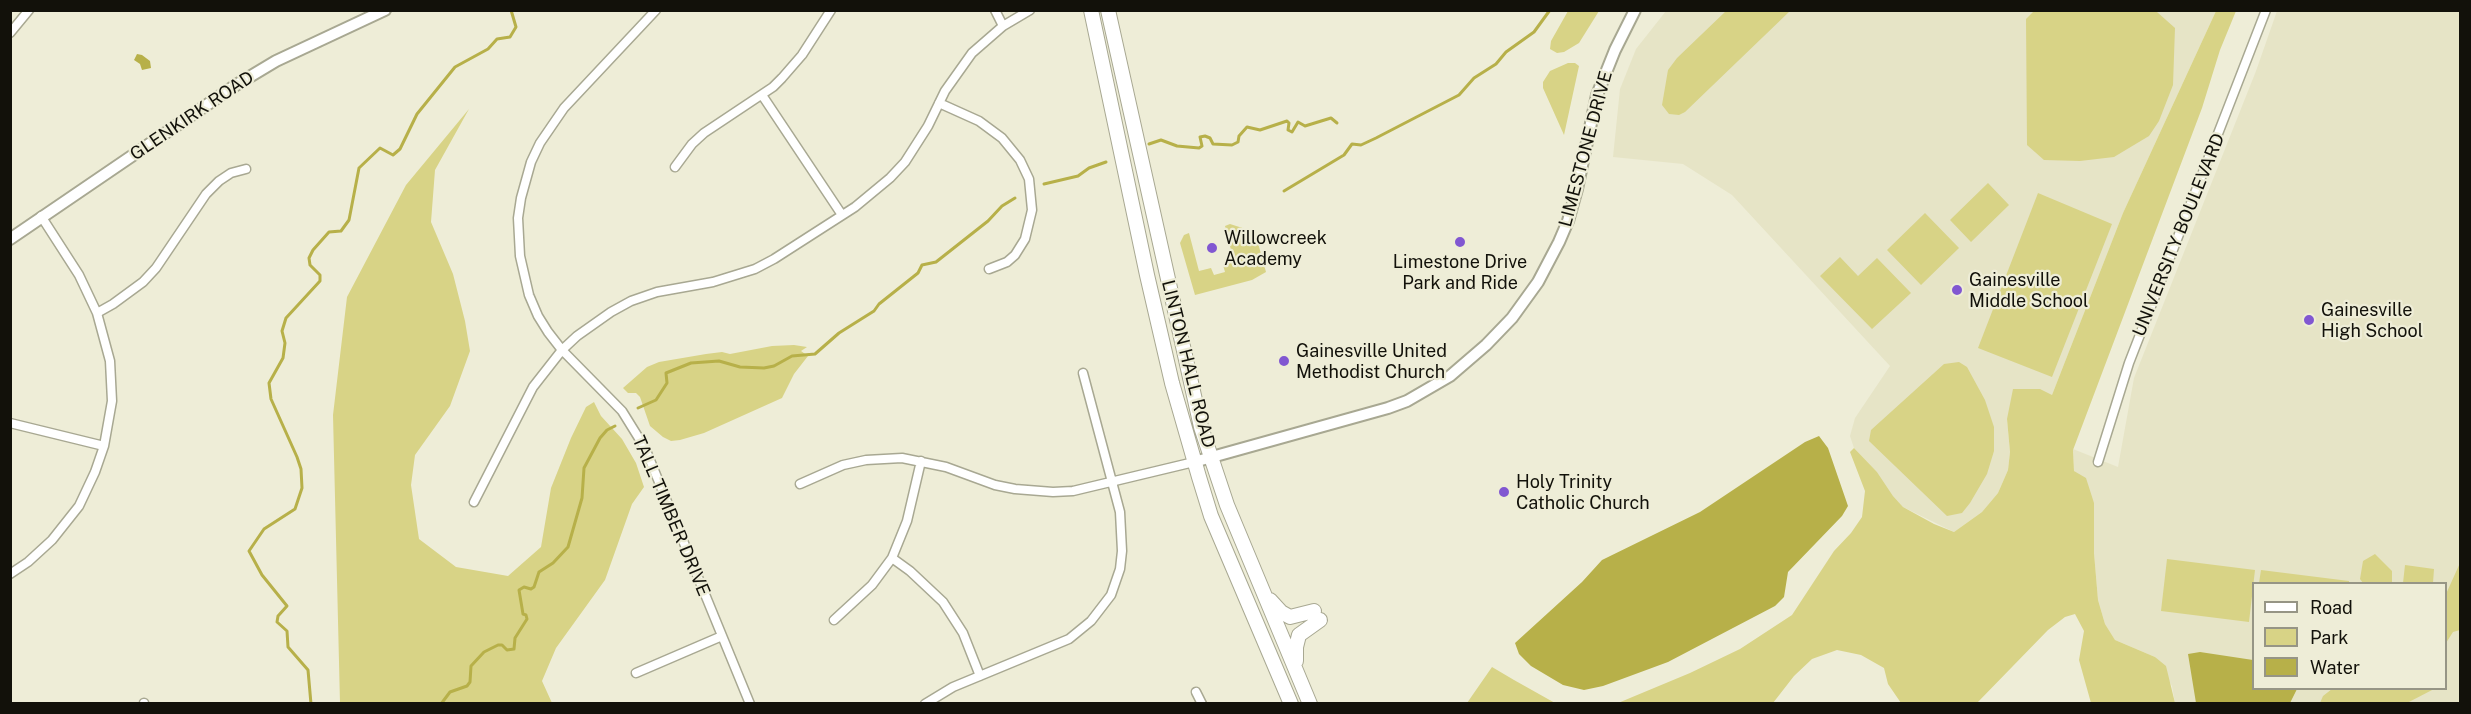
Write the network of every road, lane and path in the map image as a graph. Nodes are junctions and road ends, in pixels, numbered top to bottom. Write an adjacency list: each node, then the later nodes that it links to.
1 (29, 10): 12 (street)
2 (385, 10): 18 (street, GLENKIRK ROAD)
3 (656, 10): 22 (street, TALL TIMBER DRIVE)
4 (831, 10): 13 (street)
5 (995, 10): 11 (street)
6 (1030, 10): 11 (street)
7 (1090, 10): 28 (main road, LINTON HALL ROAD)
8 (1108, 10): 26 (main road, LINTON HALL ROAD)
9 (1635, 10): 26 (street, LIMESTONE DRIVE)
10 (2266, 10): 29 (street, UNIVERSITY BOULEVARD)
11 (1003, 26): 14 (street)
12 (10, 33)
13 (762, 95): 15 (street); 17 (street)
14 (939, 103): 17 (street); 20 (street)
15 (675, 167)
16 (246, 169): 21 (street)
17 (842, 215): 22 (street)
18 (40, 216): 19 (street, GLENKIRK ROAD); 21 (street)
19 (10, 239)
20 (989, 269)
21 (97, 313): 25 (street)
22 (562, 350): 32 (street); 37 (street, TALL TIMBER DRIVE)
23 (1083, 373): 30 (street)
24 (10, 423): 25 (street)
25 (104, 446): 34 (street)
26 (1210, 457): 28 (street, LIMESTONE DRIVE); 35 (main road, LINTON HALL ROAD)
27 (921, 460): 30 (street); 31 (street); 33 (street)
28 (1194, 462): 30 (street); 45 (main road, LINTON HALL ROAD)
29 (2098, 462)
30 (1112, 482): 40 (street)
31 (800, 484)
32 (474, 502)
33 (892, 558): 36 (street); 40 (street)
34 (10, 574)
35 (1265, 594): 38 (main road, LINTON HALL ROAD); 38 (main road)
36 (834, 620)
37 (722, 636): 39 (street); 42 (street, TALL TIMBER DRIVE)
38 (1296, 669): 46 (main road, LINTON HALL ROAD)
39 (636, 673)
40 (980, 676): 43 (street)
41 (1196, 692): 44 (street)
42 (750, 704)
43 (925, 704)
44 (1202, 704)
45 (1291, 704)
46 (1310, 704)

